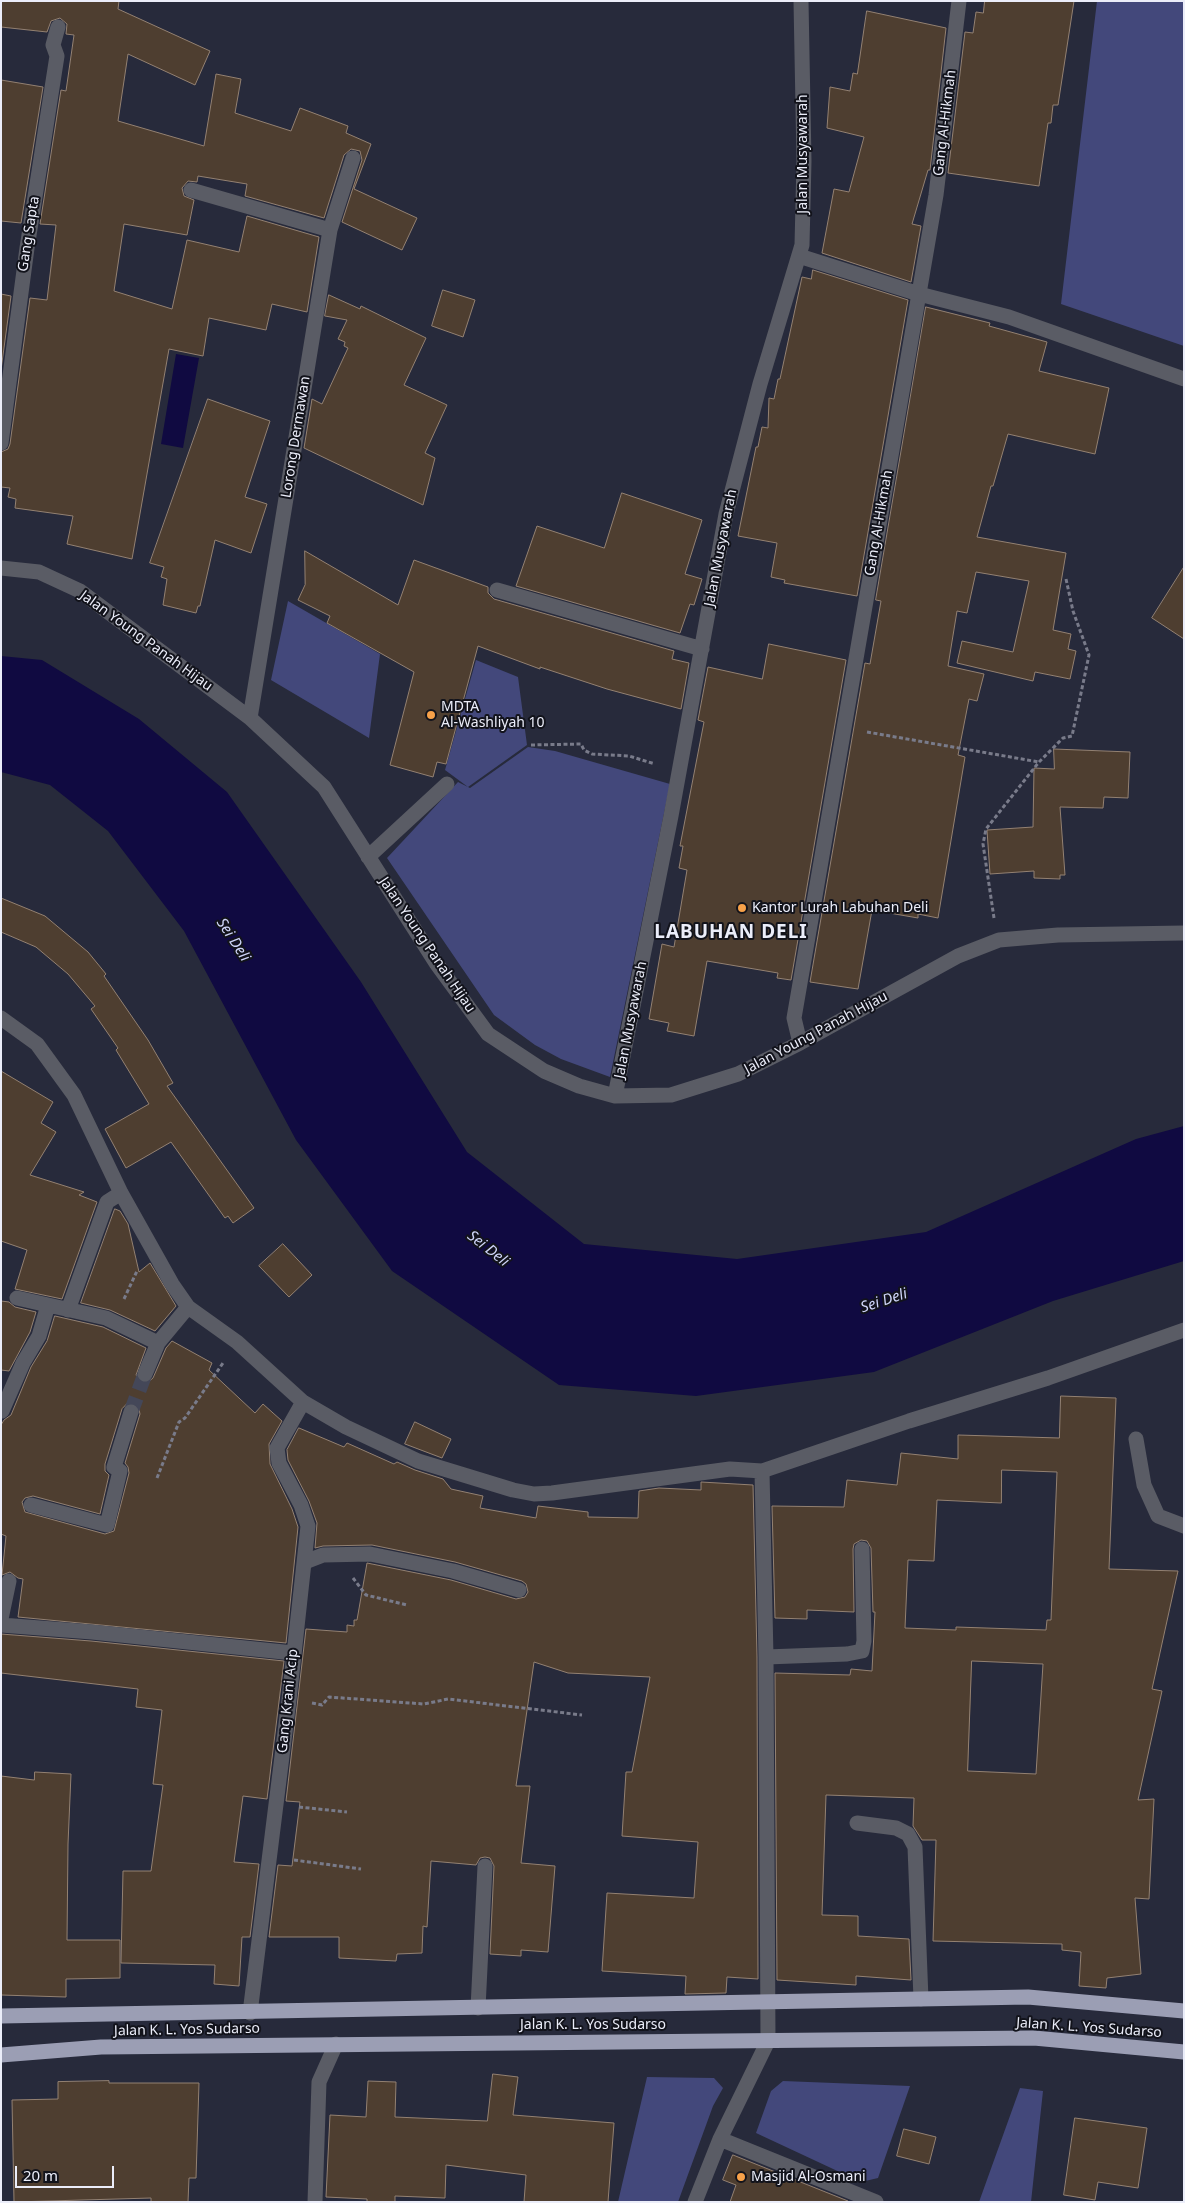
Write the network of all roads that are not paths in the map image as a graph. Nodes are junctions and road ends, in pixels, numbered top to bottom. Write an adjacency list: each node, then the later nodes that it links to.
1 (801, 1): 7 (street, Jalan Musyawarah)
2 (959, 1): 8 (street, Gang Al-Hikmah)
3 (58, 27): 10 (street, Gang Sapta)
4 (353, 158): 6 (street, Lorong Dermawan)
5 (190, 190): 6 (street)
6 (330, 230): 14 (street, Lorong Dermawan)
7 (799, 256): 8 (street); 13 (street, Jalan Musyawarah)
8 (919, 294): 9 (street); 19 (street, Gang Al-Hikmah)
9 (1184, 378)
10 (1, 443)
11 (1, 568): 14 (street, Jalan Young Panah Hijau)
12 (497, 590): 13 (street)
13 (702, 649): 20 (street, Jalan Musyawarah)
14 (250, 718): 16 (street, Jalan Young Panah Hijau)
15 (447, 784): 16 (street)
16 (368, 857): 20 (street, Jalan Young Panah Hijau)
17 (1184, 933): 19 (street, Jalan Young Panah Hijau)
18 (1, 1018): 21 (street)
19 (800, 1042): 20 (street, Jalan Young Panah Hijau)
20 (616, 1096)
21 (121, 1193): 24 (street); 25 (street)
22 (17, 1298): 23 (street)
23 (48, 1305): 25 (street); 30 (street)
24 (188, 1307): 27 (street); 29 (street)
25 (68, 1310): 27 (street)
26 (1184, 1330): 33 (street)
27 (158, 1343): 28 (street)
28 (145, 1374)
29 (303, 1402): 33 (street); 37 (street, Gang Krani Acip)
30 (2, 1411)
31 (131, 1412): 34 (street)
32 (1136, 1439): 35 (street)
33 (762, 1471): 43 (street)
34 (31, 1504)
35 (1184, 1526)
36 (862, 1550): 43 (street)
37 (305, 1562): 39 (street); 42 (street, Gang Krani Acip)
38 (9, 1581): 40 (street)
39 (519, 1590)
40 (1, 1619)
41 (1, 1625): 42 (street)
42 (293, 1653): 50 (street, Gang Krani Acip)
43 (766, 1657): 47 (street)
44 (857, 1822): 46 (street)
45 (485, 1866): 48 (street)
46 (921, 1999): 47 (highway, Jalan K. L. Yos Sudarso); 49 (highway, Jalan K. L. Yos Sudarso)
47 (767, 2002): 48 (highway, Jalan K. L. Yos Sudarso); 52 (street)
48 (478, 2008): 50 (highway, Jalan K. L. Yos Sudarso)
49 (1184, 2011)
50 (250, 2013): 51 (highway, Jalan K. L. Yos Sudarso)
51 (1, 2016)
52 (768, 2041): 53 (highway, Jalan K. L. Yos Sudarso); 54 (highway, Jalan K. L. Yos Sudarso); 56 (street)
53 (336, 2044): 55 (highway, Jalan K. L. Yos Sudarso); 57 (street)
54 (1184, 2052)
55 (1, 2055)
56 (720, 2139): 58 (street); 59 (street)
57 (315, 2202)
58 (695, 2202)
59 (876, 2202)

